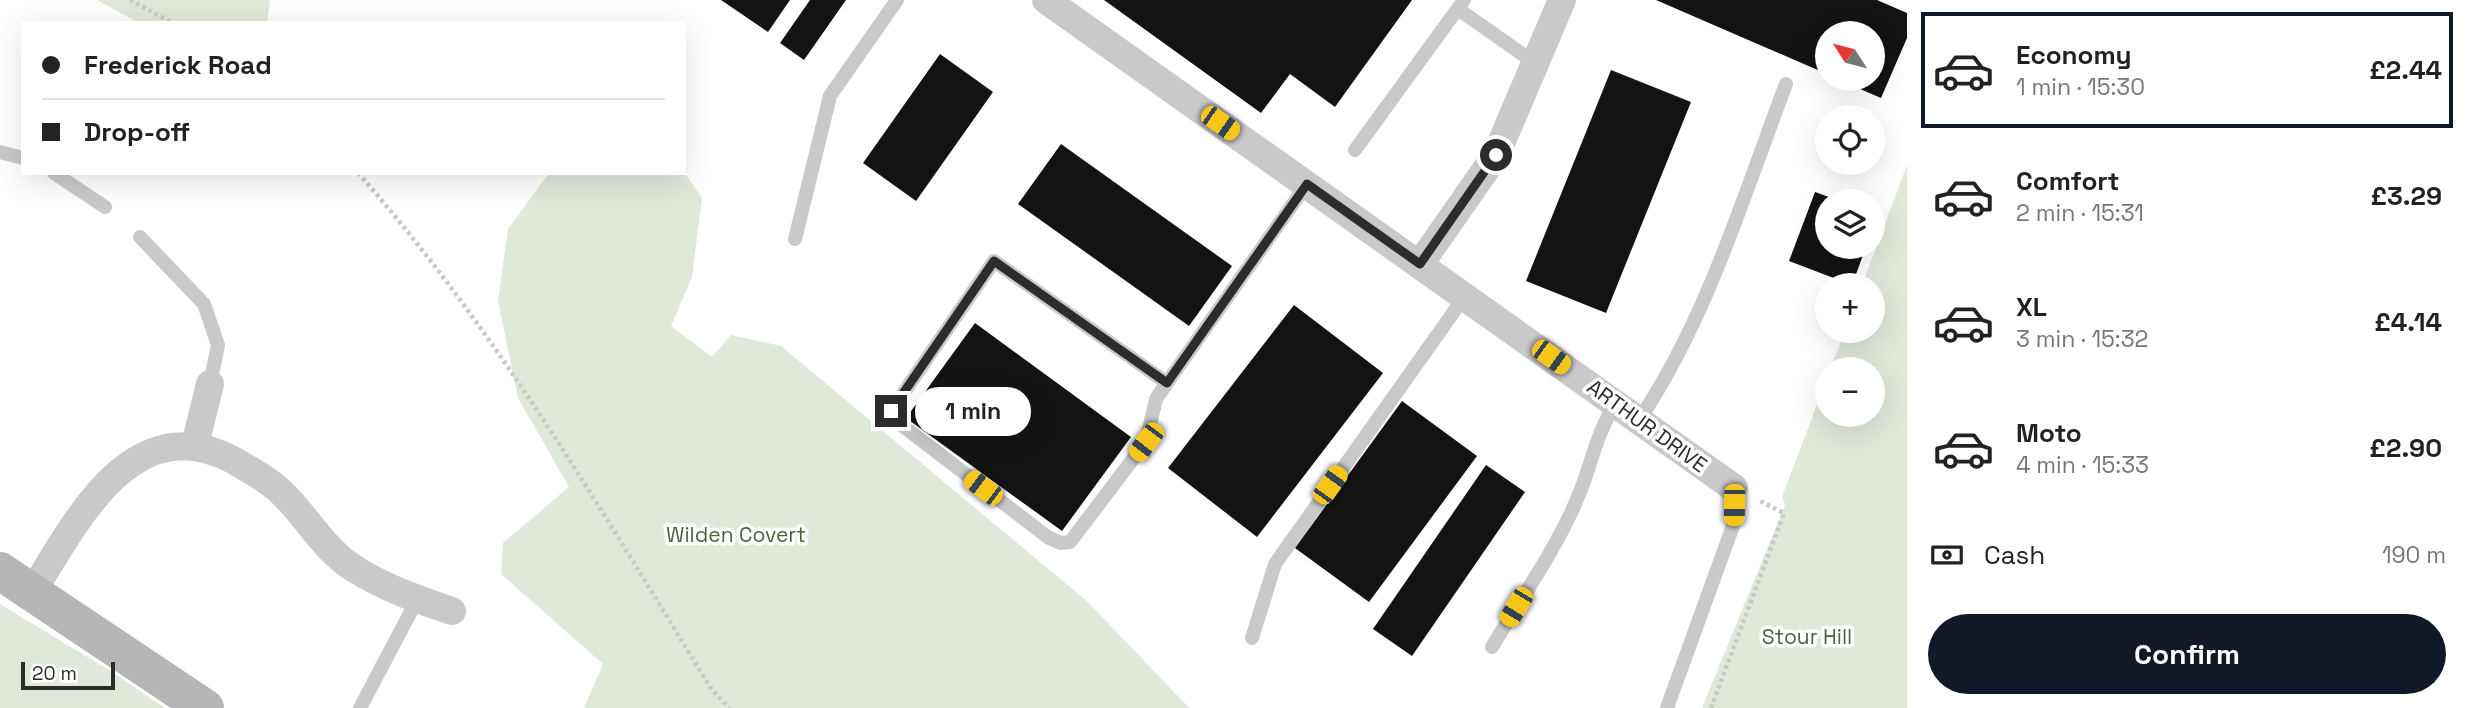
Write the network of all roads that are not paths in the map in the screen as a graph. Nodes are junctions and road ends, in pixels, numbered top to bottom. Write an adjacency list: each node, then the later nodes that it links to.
1 (898, 0): 14 (lane)
2 (1046, 0): 11 (street, ARTHUR DRIVE)
3 (1562, 0): 5 (street)
4 (1461, 5): 5 (lane); 7 (lane)
5 (1535, 63): 15 (street)
6 (1786, 84): 20 (lane)
7 (1355, 150)
8 (0, 152): 9 (lane)
9 (21, 157)
10 (57, 175): 12 (lane)
11 (1307, 184): 15 (street, ARTHUR DRIVE); 17 (lane)
12 (105, 207)
13 (140, 237): 18 (lane)
14 (795, 239)
15 (1420, 264): 16 (street, ARTHUR DRIVE)
16 (1465, 296): 19 (street, ARTHUR DRIVE); 27 (lane)
17 (1167, 383): 17 (lane)
18 (210, 384): 21 (street)
19 (1616, 403): 20 (street, ARTHUR DRIVE); 28 (lane)
20 (1639, 420): 22 (street, ARTHUR DRIVE)
21 (195, 444): 24 (street); 25 (street)
22 (1734, 488): 31 (lane)
23 (0, 571): 24 (street)
24 (33, 591): 29 (street)
25 (417, 600): 26 (street); 30 (lane)
26 (453, 611)
27 (1252, 638)
28 (1492, 646)
29 (205, 708)
30 (360, 708)
31 (1667, 708)

